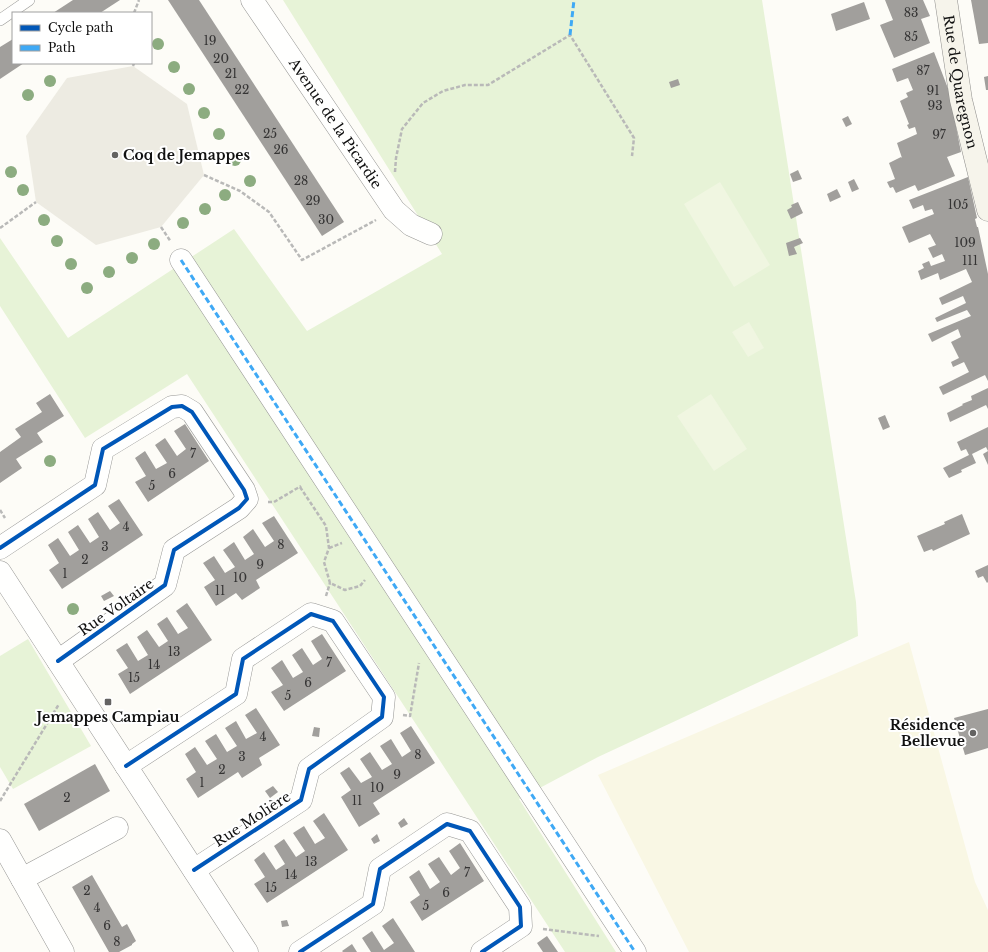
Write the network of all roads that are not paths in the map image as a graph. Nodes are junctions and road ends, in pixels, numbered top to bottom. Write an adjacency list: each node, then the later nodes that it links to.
1 (29, 0): 4 (lane)
2 (252, 0): 6 (street, Avenue de la Picardie)
3 (946, 0): 5 (street, Rue de Quaregnon)
4 (0, 20)
5 (988, 210)
6 (431, 234)
7 (182, 260): 16 (street)
8 (0, 548): 10 (street, Rue Voltaire)
9 (0, 572): 10 (street)
10 (58, 661): 11 (street)
11 (126, 766): 14 (street); 14 (street, Rue Molière)
12 (117, 828): 15 (street)
13 (0, 840): 15 (street)
14 (194, 870): 18 (street)
15 (22, 879): 17 (street)
16 (631, 946)
17 (63, 952)
18 (248, 952)
19 (300, 952): 20 (street)
20 (482, 952)

